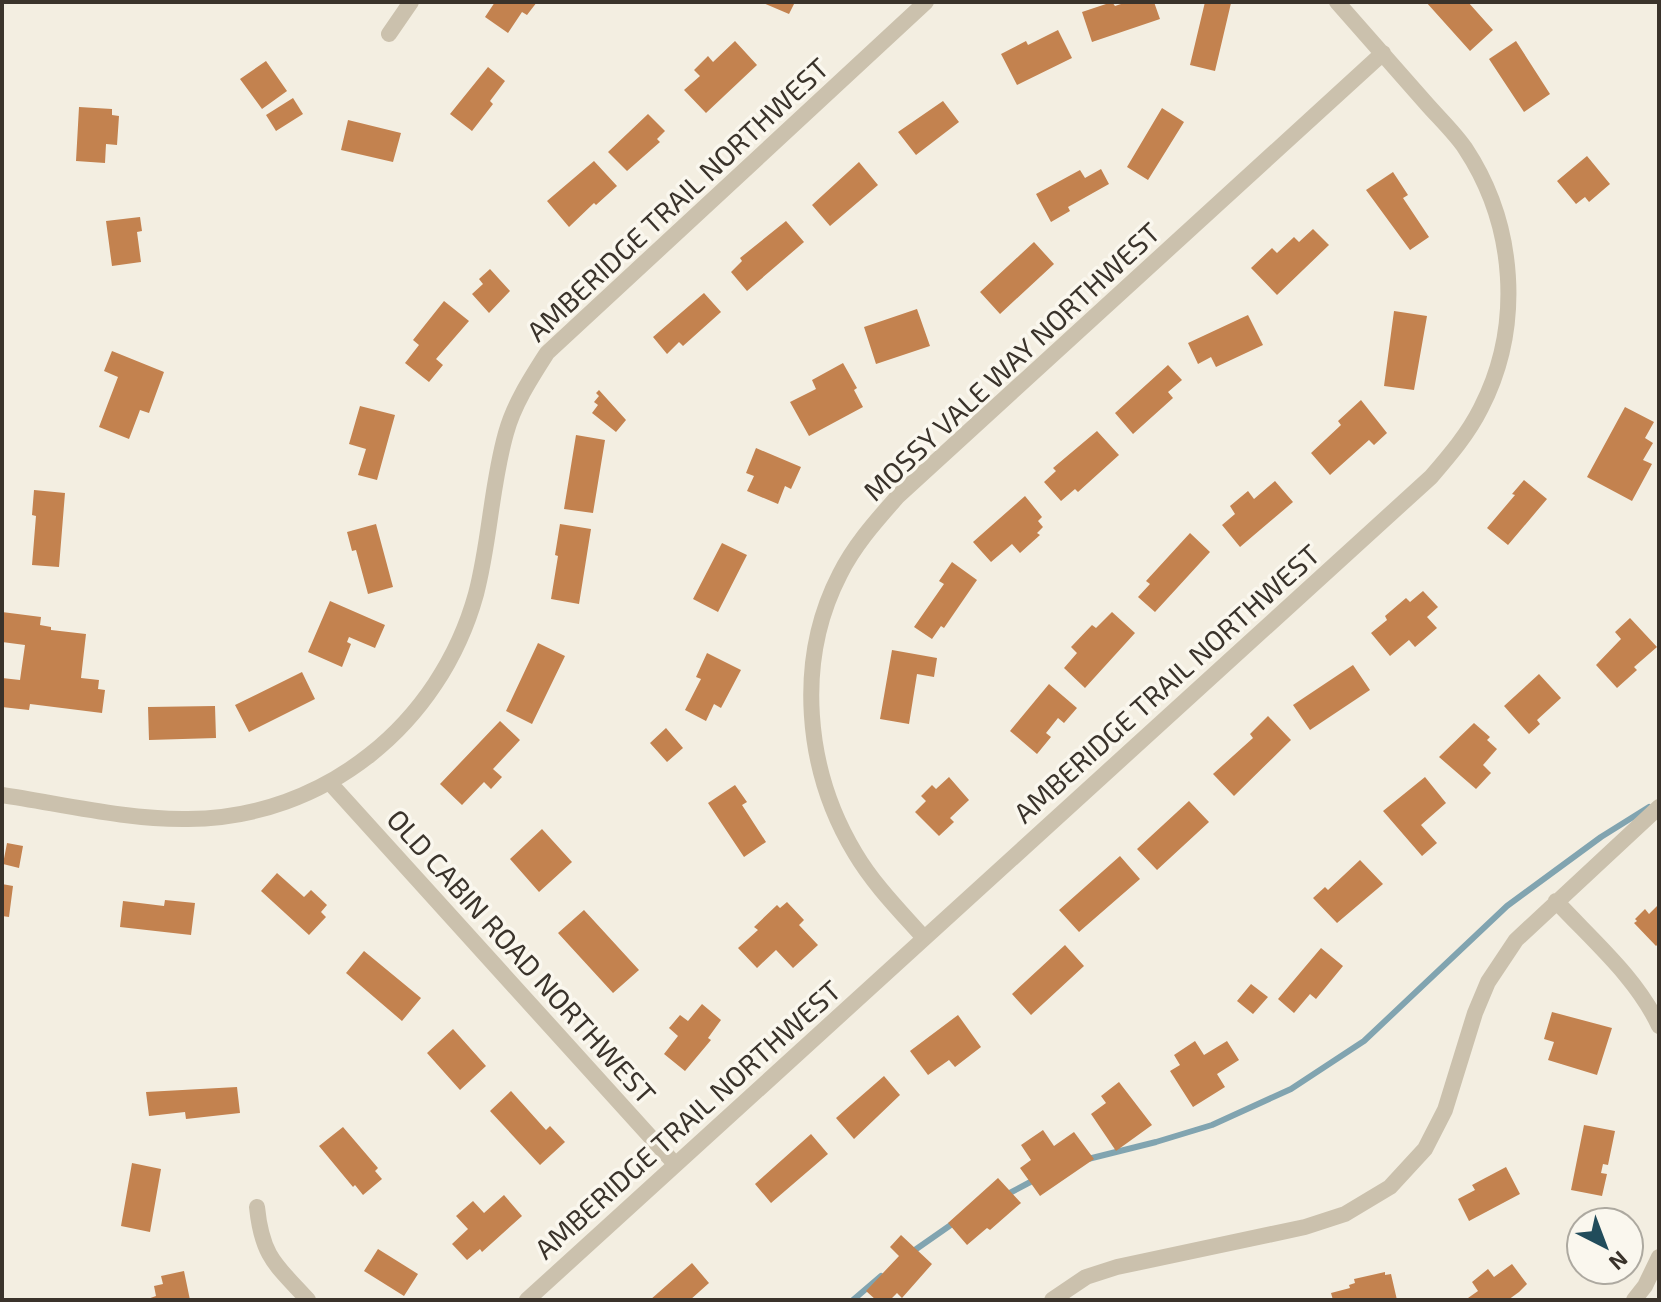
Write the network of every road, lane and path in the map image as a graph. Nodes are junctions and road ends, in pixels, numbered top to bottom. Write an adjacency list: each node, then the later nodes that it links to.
1 (411, 2): 4 (street)
2 (926, 2): 6 (street, AMBERIDGE TRAIL NORTHWEST)
3 (1337, 2): 5 (street, AMBERIDGE TRAIL NORTHWEST)
4 (389, 34)
5 (1383, 53): 10 (street, MOSSY VALE WAY NORTHWEST); 10 (street, AMBERIDGE TRAIL NORTHWEST)
6 (330, 783): 7 (street, AMBERIDGE TRAIL NORTHWEST); 12 (street, OLD CABIN ROAD NORTHWEST)
7 (2, 795)
8 (1659, 807): 9 (street)
9 (1556, 901): 11 (street); 17 (street)
10 (924, 938): 12 (street, AMBERIDGE TRAIL NORTHWEST)
11 (1659, 1026)
12 (675, 1164): 16 (street, AMBERIDGE TRAIL NORTHWEST)
13 (257, 1207): 15 (street)
14 (1659, 1257): 18 (street)
15 (308, 1300)
16 (527, 1300)
17 (1052, 1300)
18 (1634, 1300)

